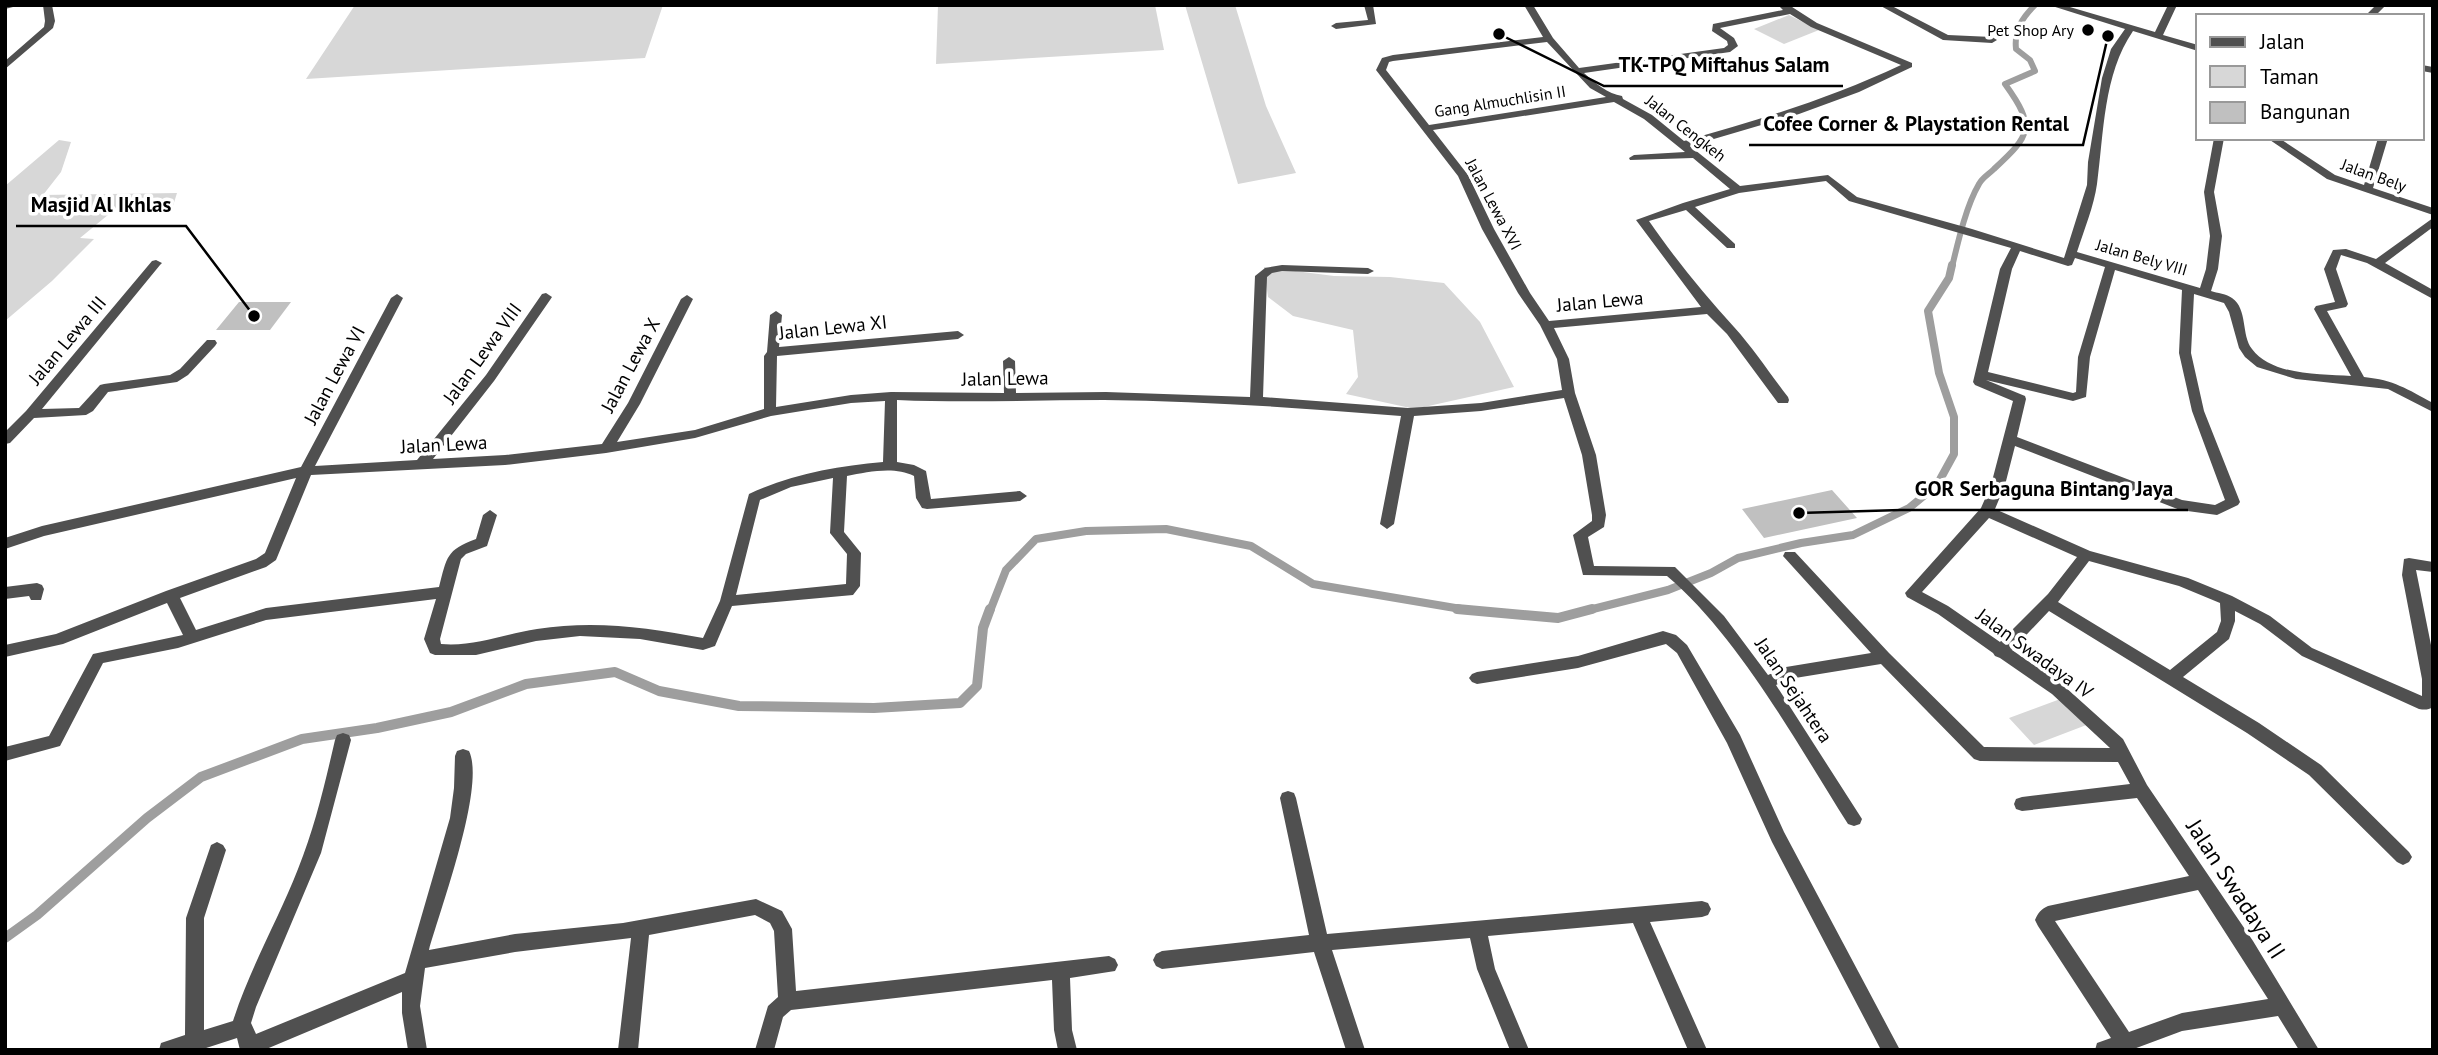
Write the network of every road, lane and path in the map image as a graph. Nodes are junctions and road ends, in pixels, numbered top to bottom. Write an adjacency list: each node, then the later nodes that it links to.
1 (18, 5): 7 (street)
2 (47, 5): 16 (street)
3 (1368, 5): 10 (street)
4 (1883, 5): 14 (street)
5 (2053, 5): 11 (street)
6 (2173, 5): 12 (street)
7 (5, 6)
8 (1532, 6): 13 (street, Jalan Cengkeh)
9 (1786, 8): 17 (street); 23 (street)
10 (1336, 26)
11 (2129, 30): 12 (street); 33 (street, Jalan Bely VIII)
12 (2157, 37): 15 (street)
13 (1549, 39): 17 (street, Jalan Cengkeh); 19 (street, Jalan Lewa XVI)
14 (1992, 40)
15 (2196, 47)
16 (5, 66)
17 (1577, 71): 18 (street, Jalan Cengkeh)
18 (1619, 98): 19 (street, Gang Almuchlisin II); 23 (street, Jalan Cengkeh)
19 (1426, 128): 46 (street, Jalan Lewa XVI)
20 (2219, 140): 39 (street)
21 (2275, 140): 27 (street, Jalan Bely)
22 (2382, 140): 27 (street)
23 (1683, 145): 24 (street, Jalan Cengkeh)
24 (1696, 155): 25 (street); 26 (street, Jalan Cengkeh)
25 (1634, 158)
26 (1738, 190): 28 (street); 32 (street)
27 (2367, 191): 29 (street, Jalan Bely)
28 (1687, 205): 31 (street); 44 (street)
29 (2433, 212)
30 (2433, 220): 35 (street)
31 (1731, 246)
32 (2017, 247): 33 (street); 51 (street)
33 (2073, 254): 36 (street, Jalan Bely VIII)
34 (156, 263): 61 (street, Jalan Lewa III)
35 (2377, 264): 40 (street); 52 (street)
36 (2111, 265): 38 (street, Jalan Bely VIII); 51 (street)
37 (1368, 271): 57 (street)
38 (2188, 287): 39 (street, Jalan Bely VIII); 62 (street)
39 (2205, 292): 52 (street, Jalan Bely VIII)
40 (2433, 295)
41 (546, 297): 65 (street, Jalan Lewa VIII)
42 (397, 298): 67 (street, Jalan Lewa VI)
43 (687, 299): 64 (street, Jalan Lewa X)
44 (1710, 310): 46 (street, Jalan Lewa); 56 (street)
45 (776, 315): 49 (street)
46 (1546, 326): 53 (street, Jalan Lewa)
47 (958, 335): 49 (street, Jalan Lewa XI)
48 (211, 343): 61 (street)
49 (773, 352): 59 (street, Jalan Lewa XI)
50 (1009, 361): 55 (street)
51 (1981, 374): 62 (street)
52 (2361, 383): 58 (street)
53 (1569, 393): 60 (street, Jalan Lewa); 90 (street, Jalan Sejahtera)
54 (891, 396): 55 (street, Jalan Lewa); 59 (street, Jalan Lewa); 66 (street)
55 (1010, 397): 57 (street, Jalan Lewa)
56 (1783, 400)
57 (1256, 402): 60 (street, Jalan Lewa)
58 (2433, 408)
59 (770, 412): 64 (street, Jalan Lewa)
60 (1408, 412): 72 (street)
61 (31, 414): 63 (street, Jalan Lewa III)
62 (2010, 439): 70 (street)
63 (5, 440)
64 (606, 448): 65 (street, Jalan Lewa)
65 (421, 465): 67 (street, Jalan Lewa)
66 (890, 466): 68 (street); 69 (street)
67 (306, 471): 73 (street, Jalan Lewa); 79 (street, Jalan Lewa VI)
68 (840, 471): 82 (street); 82 (street)
69 (1020, 496)
70 (1987, 511): 74 (street); 86 (street, Jalan Swadaya IV)
71 (490, 515): 77 (street)
72 (1387, 524)
73 (5, 544)
74 (2087, 555): 81 (street); 83 (street)
75 (1790, 556): 87 (street)
76 (2433, 568): 81 (street)
77 (443, 592): 82 (street); 84 (street)
78 (5, 593): 80 (street)
79 (171, 595): 84 (street); 85 (street, Jalan Lewa VI)
80 (36, 596)
81 (2227, 600): 89 (street)
82 (727, 601)
83 (2048, 604): 86 (street); 89 (street)
84 (192, 638): 92 (street)
85 (5, 651)
86 (2000, 652): 93 (street, Jalan Swadaya IV)
87 (1884, 657): 90 (street); 93 (street)
88 (1477, 678): 125 (street)
89 (2171, 678): 100 (street)
90 (1766, 683): 98 (street, Jalan Sejahtera)
91 (343, 740): 113 (street)
92 (5, 754)
93 (2122, 755): 95 (street, Jalan Swadaya II)
94 (463, 756): 109 (street)
95 (2141, 790): 97 (street); 101 (street, Jalan Swadaya II)
96 (1288, 798): 106 (street)
97 (2022, 804)
98 (1854, 819)
99 (217, 850): 114 (street)
100 (2403, 857)
101 (2202, 881): 112 (street, Jalan Swadaya II); 115 (street)
102 (1702, 909): 103 (street)
103 (1638, 915): 105 (street); 124 (street)
104 (641, 928): 109 (street); 111 (street); 119 (street)
105 (1477, 928): 106 (street); 123 (street)
106 (1320, 942): 107 (street); 122 (street)
107 (1162, 960)
108 (1109, 965): 110 (street)
109 (416, 969): 116 (street); 118 (street)
110 (1061, 971): 111 (street); 121 (street)
111 (787, 1001): 120 (street)
112 (2281, 1006): 115 (street); 127 (street, Jalan Swadaya II)
113 (240, 1028): 114 (street); 116 (street)
114 (194, 1040): 117 (street)
115 (2126, 1042): 126 (street)
116 (248, 1048)
117 (168, 1050)
118 (418, 1050)
119 (628, 1050)
120 (764, 1050)
121 (1068, 1050)
122 (1356, 1050)
123 (1520, 1050)
124 (1698, 1050)
125 (1891, 1050)
126 (2104, 1050)
127 (2310, 1050)

